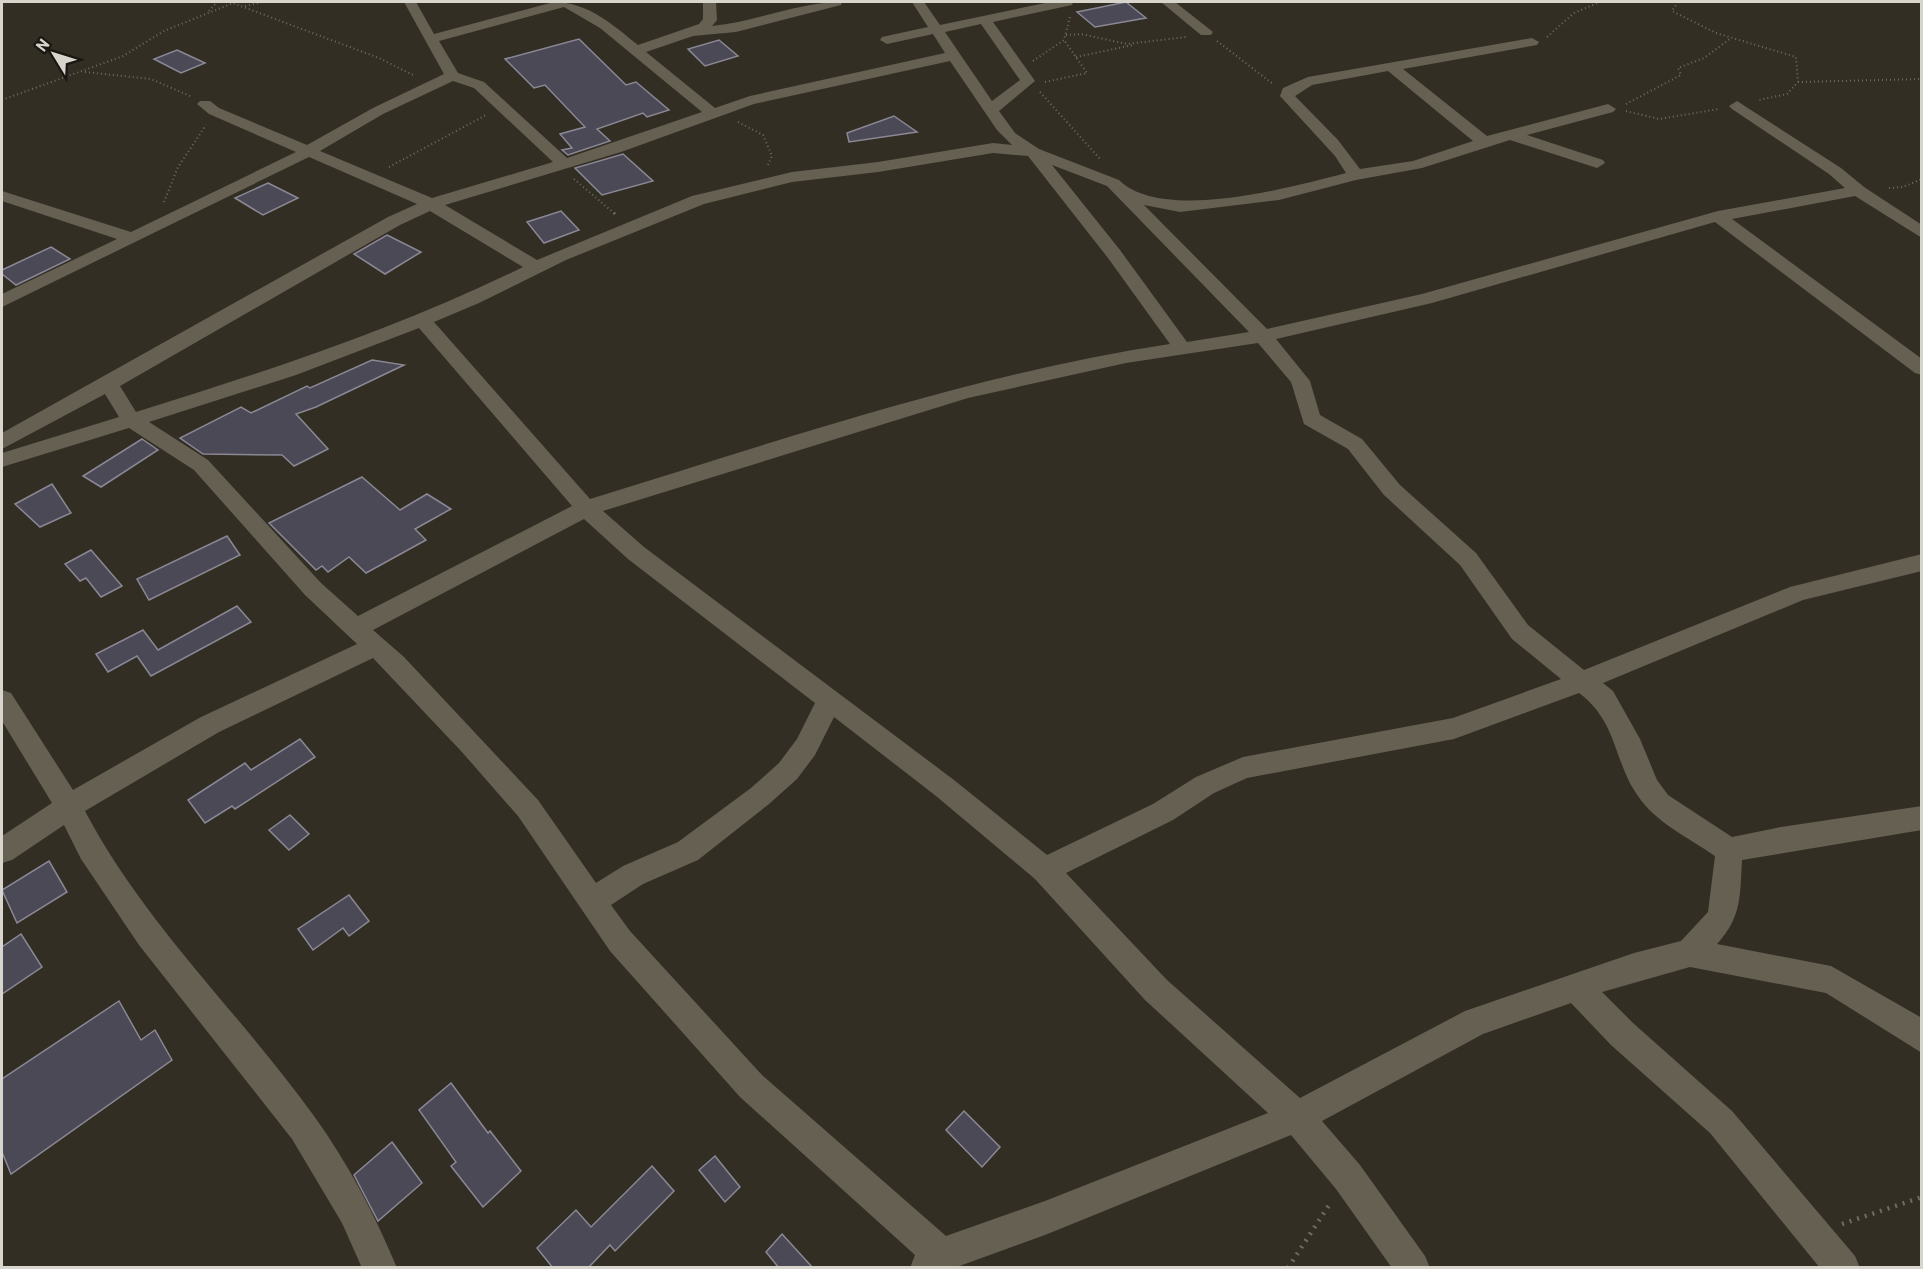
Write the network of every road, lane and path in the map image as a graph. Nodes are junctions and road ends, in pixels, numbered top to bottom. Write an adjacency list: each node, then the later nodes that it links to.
1 (217, 2): 14 (path)
2 (231, 2): 12 (path); 14 (path)
3 (263, 2): 12 (path)
4 (410, 2): 21 (street)
5 (565, 2): 21 (street); 26 (street)
6 (709, 2): 17 (street)
7 (836, 2): 17 (street)
8 (918, 2): 16 (street)
9 (1167, 2): 18 (street)
10 (1600, 2): 24 (path)
11 (1678, 2): 20 (path)
12 (244, 6): 35 (path)
13 (1069, 7): 15 (street); 19 (path)
14 (208, 12): 30 (path)
15 (984, 19): 16 (street); 32 (street)
16 (938, 31): 22 (street); 27 (street)
17 (695, 32): 26 (street)
18 (1206, 32): 25 (path); 36 (path)
19 (1066, 35): 23 (path); 25 (path)
20 (1731, 38): 34 (path); 42 (path)
21 (431, 39): 31 (street)
22 (887, 40)
23 (1064, 40): 28 (path); 32 (path)
24 (1532, 42): 29 (street)
25 (1139, 43): 28 (path)
26 (638, 50): 43 (street)
27 (953, 56): 41 (street); 43 (street)
28 (1076, 57): 32 (path)
29 (1392, 67): 36 (street); 45 (street)
30 (84, 72): 37 (path); 40 (path)
31 (452, 76): 35 (street); 38 (street)
32 (1027, 78): 41 (street); 53 (path)
33 (1922, 79): 34 (path)
34 (1797, 82): 39 (path)
35 (432, 84): 46 (street)
36 (1288, 91): 51 (street)
37 (2, 100)
38 (501, 106): 49 (street); 52 (path)
39 (1737, 106): 42 (path); 54 (street)
40 (210, 108): 46 (street); 58 (path)
41 (991, 109): 47 (street)
42 (1608, 109): 44 (street)
43 (712, 113): 49 (street); 50 (path)
44 (1510, 135): 45 (street); 48 (street)
45 (1484, 142): 51 (street)
46 (308, 151): 52 (street); 58 (street)
47 (1033, 152): 53 (street); 59 (street); 66 (street)
48 (1597, 163)
49 (564, 164): 56 (street); 59 (path)
50 (760, 170)
51 (1355, 175): 53 (street)
52 (374, 177): 56 (street)
53 (1116, 186): 65 (street)
54 (1858, 191): 57 (street); 60 (street)
55 (2, 196): 61 (street)
56 (431, 204): 62 (street); 68 (street)
57 (1718, 216): 65 (street); 67 (street)
58 (154, 225): 61 (street)
59 (628, 230): 62 (street)
60 (1922, 233)
61 (129, 237): 63 (street)
62 (537, 268): 64 (street)
63 (2, 301)
64 (422, 320): 69 (street); 72 (street)
65 (1263, 336): 66 (street); 75 (street)
66 (1183, 348): 72 (street)
67 (1922, 369)
68 (110, 384): 69 (street); 70 (street)
69 (130, 419): 71 (street); 74 (street)
70 (2, 442)
71 (2, 460)
72 (585, 508): 74 (street); 76 (street)
73 (1922, 562): 75 (street)
74 (365, 636): 78 (street); 83 (street)
75 (1583, 681): 80 (street); 82 (street)
76 (830, 699): 82 (street); 83 (street)
77 (2, 700): 78 (street)
78 (68, 806): 81 (street); 92 (street)
79 (1922, 818): 80 (street)
80 (1729, 850): 84 (street)
81 (2, 851)
82 (1045, 870): 87 (street)
83 (591, 902): 91 (street)
84 (1690, 953): 85 (street); 86 (street)
85 (1576, 987): 87 (street); 90 (street)
86 (1922, 1038)
87 (1298, 1117): 88 (street); 91 (street)
88 (1348, 1177): 93 (path); 94 (street)
89 (1922, 1197): 90 (path)
90 (1816, 1234): 95 (street)
91 (934, 1261)
92 (380, 1268)
93 (1288, 1268)
94 (1413, 1268)
95 (1843, 1268)

